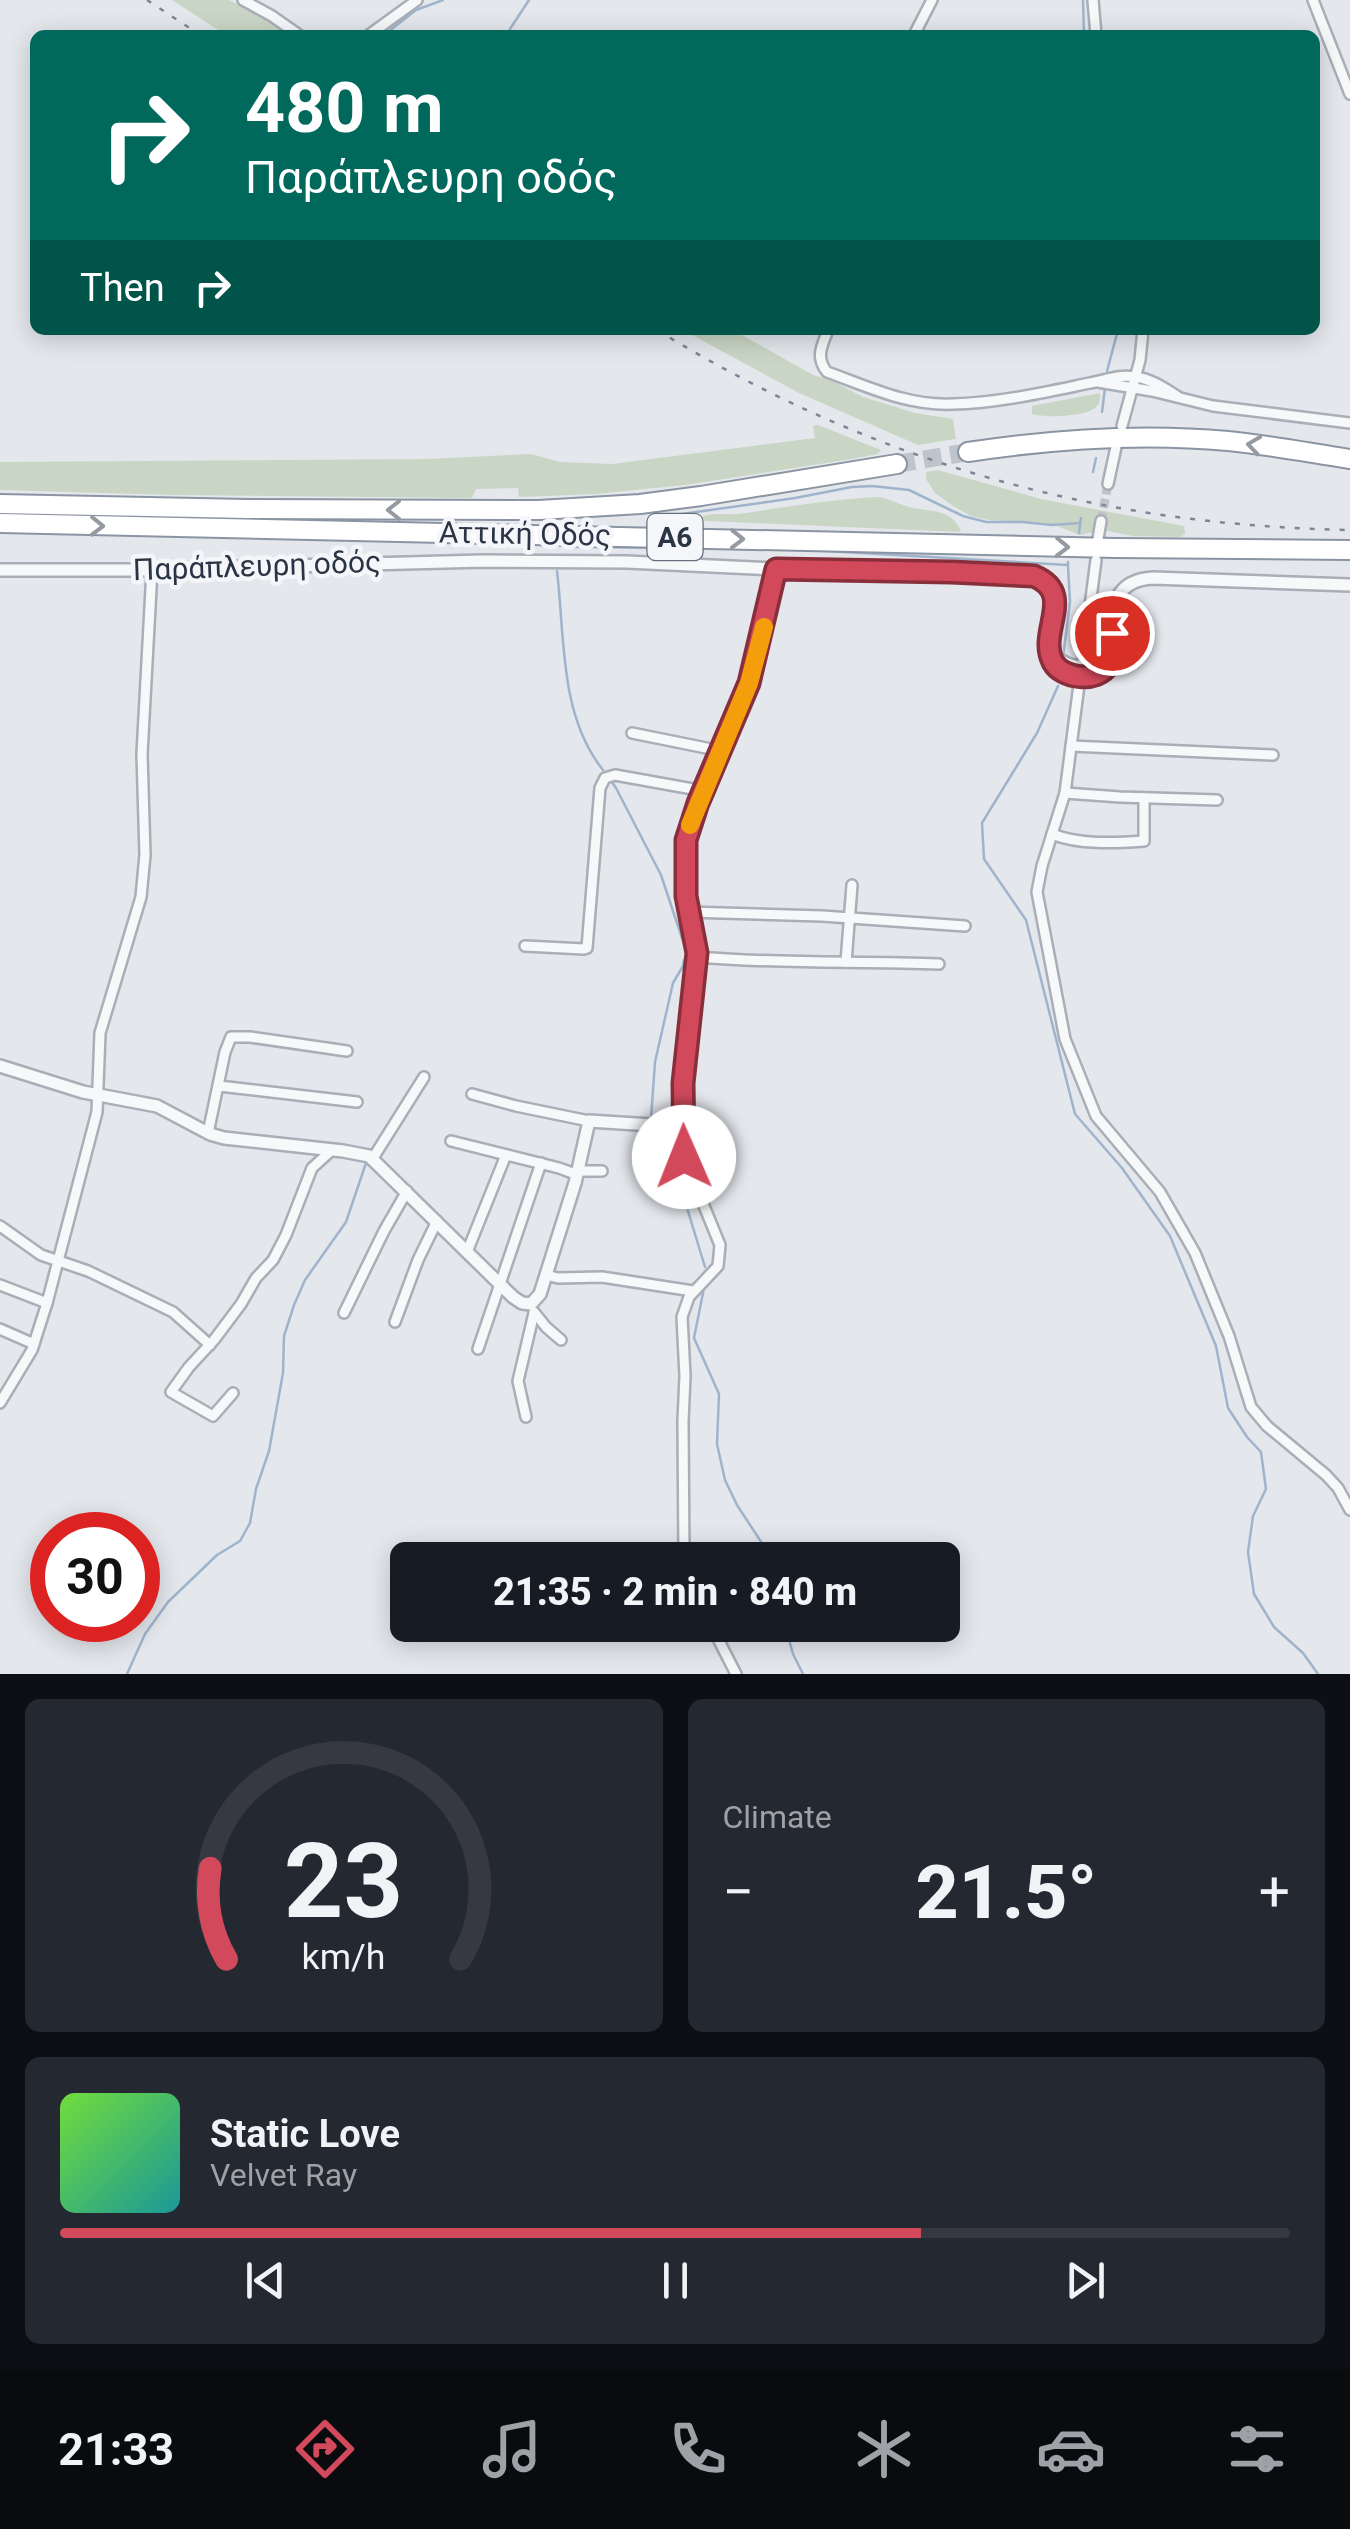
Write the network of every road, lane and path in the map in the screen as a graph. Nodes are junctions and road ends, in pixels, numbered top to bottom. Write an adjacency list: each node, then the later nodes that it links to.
1 (242, 0): 6 (street)
2 (417, 0): 7 (street)
3 (932, 0): 8 (street)
4 (1093, 0): 9 (street)
5 (1313, 0): 10 (street)
6 (291, 30)
7 (376, 30)
8 (917, 30)
9 (1096, 30)
10 (1350, 94)
11 (826, 335): 13 (street)
12 (1142, 335): 13 (street)
13 (1134, 382): 14 (street); 15 (street)
14 (1350, 423)
15 (1122, 426)
16 (1116, 447): 20 (street)
17 (968, 452): 18 (highway, one-way to 17)
18 (1350, 459)
19 (897, 464): 21 (highway, Αττική Οδός / Α6, one-way to 21)
20 (1108, 484)
21 (0, 504)
22 (1101, 521): 24 (street)
23 (0, 522): 25 (highway, Αττική Οδός / Α6, one-way to 25)
24 (1098, 539)
25 (1350, 550)
26 (1096, 560): 31 (street)
27 (776, 569): 29 (street, Παράπλευρη οδός); 31 (street, Παράπλευρη οδός); 34 (street)
28 (0, 570): 29 (street, Παράπλευρη οδός)
29 (152, 570): 53 (street)
30 (1350, 585): 31 (street)
31 (1081, 672): 33 (street)
32 (632, 733): 34 (street)
33 (1072, 746): 35 (street); 37 (street)
34 (721, 751): 36 (street)
35 (1274, 755)
36 (704, 791): 42 (street); 45 (street)
37 (1065, 793): 38 (street); 40 (street)
38 (1144, 798): 39 (street); 40 (street)
39 (1216, 800)
40 (1052, 834): 90 (street)
41 (852, 884): 43 (street)
42 (689, 912): 43 (street); 46 (street)
43 (849, 917): 44 (street); 47 (street)
44 (965, 926)
45 (524, 946)
46 (697, 957): 47 (street); 57 (street)
47 (846, 962): 48 (street)
48 (938, 964)
49 (347, 1051): 52 (street)
50 (0, 1066): 53 (street)
51 (424, 1077): 62 (street)
52 (219, 1086): 55 (street); 58 (street)
53 (98, 1094): 58 (street); 69 (street)
54 (472, 1094): 56 (street)
55 (357, 1102)
56 (590, 1121): 57 (street); 65 (street)
57 (683, 1127): 76 (street)
58 (208, 1134): 60 (street)
59 (451, 1141): 61 (street)
60 (332, 1150): 62 (street); 84 (street)
61 (506, 1155): 63 (street); 70 (street)
62 (374, 1158): 66 (street)
63 (541, 1163): 65 (street); 75 (street)
64 (602, 1171): 65 (street)
65 (578, 1173): 73 (street)
66 (407, 1191): 67 (street); 79 (street)
67 (437, 1221): 70 (street); 80 (street)
68 (0, 1226): 71 (street)
69 (61, 1249): 71 (street); 72 (street)
70 (468, 1252): 75 (street)
71 (44, 1256): 72 (street)
72 (57, 1261): 77 (street); 84 (street)
73 (546, 1275): 76 (street); 78 (street)
74 (0, 1285): 77 (street)
75 (500, 1285): 78 (street); 85 (street)
76 (694, 1291): 91 (street)
77 (47, 1303): 83 (street)
78 (533, 1309): 82 (street); 89 (street)
79 (344, 1313)
80 (395, 1322)
81 (0, 1330): 83 (street)
82 (561, 1340)
83 (34, 1344): 86 (street)
84 (210, 1344): 87 (street)
85 (478, 1349)
86 (4, 1387): 88 (street)
87 (234, 1393)
88 (0, 1402)
89 (526, 1417)
90 (1350, 1510)
91 (684, 1542)
92 (720, 1642): 93 (street)
93 (736, 1674)

